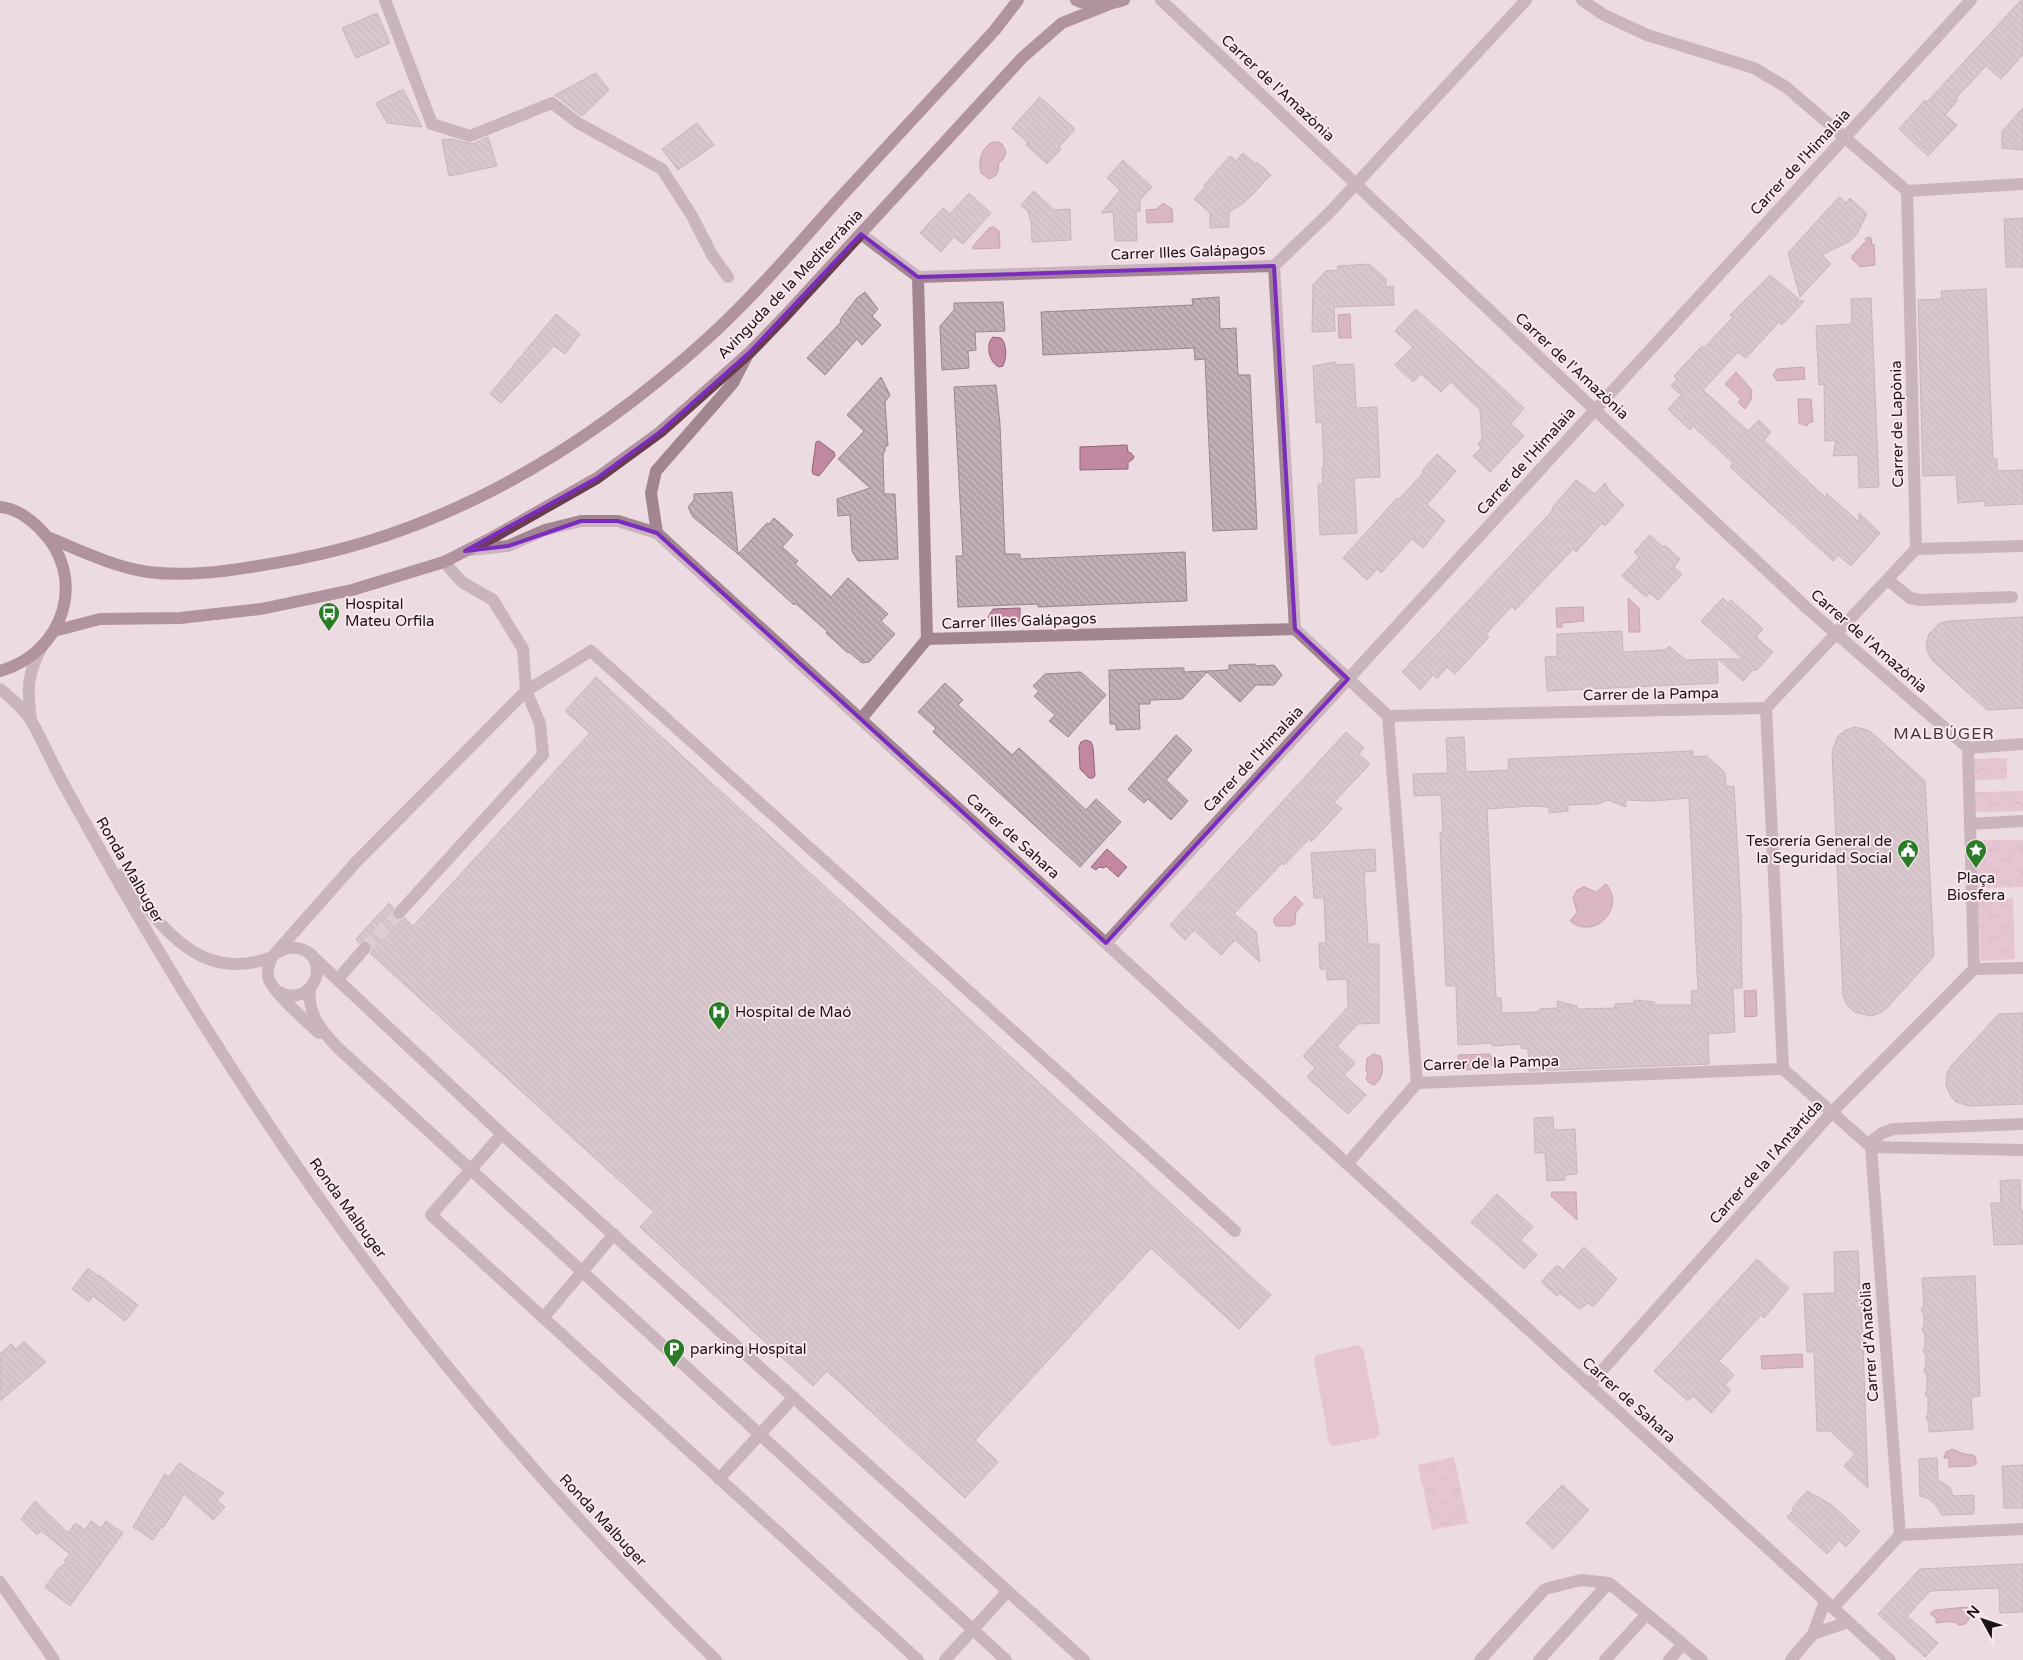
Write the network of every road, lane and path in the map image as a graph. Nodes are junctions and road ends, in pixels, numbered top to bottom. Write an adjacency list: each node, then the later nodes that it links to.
1 (385, 0): 16 (street)
2 (1018, 0): 22 (main road, Avinguda de la Mediterrània)
3 (1076, 0): 9 (main road)
4 (1124, 0): 9 (main road)
5 (1161, 0): 11 (street, Carrer de l'Amazònia)
6 (1526, 0): 11 (street)
7 (1582, 0): 10 (street)
8 (1971, 0): 10 (street, Carrer de l'Himalaia)
9 (1110, 4): 14 (main road, Avinguda de la Mediterrània)
10 (1844, 138): 13 (street); 19 (street, Carrer de l'Himalaia)
11 (1356, 184): 15 (street); 19 (street, Carrer de l'Amazònia)
12 (2023, 184): 13 (street)
13 (1908, 191): 24 (street, Carrer de Lapònia)
14 (861, 234): 17 (street); 18 (main road, Avinguda de la Mediterrània)
15 (1274, 266): 17 (street, Carrer Illes Galápagos); 29 (street, Carrer Illes Galápagos)
16 (728, 277)
17 (918, 277): 32 (street, Carrer Illes Galápagos)
18 (750, 352): 21 (street); 25 (main road, Avinguda de la Mediterrània)
19 (1595, 410): 31 (street, Carrer de l'Amazònia); 35 (street, Carrer de l'Himalaia)
20 (0, 507): 22 (main road)
21 (657, 533): 25 (street, Carrer de Sahara); 40 (street, Carrer de Sahara)
22 (50, 538): 30 (main road)
23 (2023, 546): 24 (street)
24 (1916, 550): 27 (street)
25 (465, 551): 26 (main road, Avinguda de la Mediterrània)
26 (444, 562): 30 (main road, Avinguda de la Mediterrània); 37 (street)
27 (1888, 580): 28 (street); 31 (street)
28 (2012, 597)
29 (1295, 630): 32 (street, Carrer Illes Galápagos); 35 (street)
30 (54, 631): 33 (main road)
31 (1836, 634): 38 (street); 43 (street, Carrer de l'Amazònia)
32 (928, 639): 40 (street)
33 (42, 647): 34 (main road); 41 (street, Ronda Malbuger)
34 (0, 671)
35 (1348, 679): 39 (street); 48 (street, Carrer de l'Himalaia)
36 (0, 690): 41 (street, Ronda Malbuger)
37 (526, 691): 47 (street); 51 (street); 67 (street)
38 (1766, 708): 39 (street, Carrer de la Pampa); 58 (street)
39 (1388, 716): 59 (street, Carrer de la Pampa)
40 (861, 719): 48 (street, Carrer de Sahara)
41 (31, 720): 46 (street, Ronda Malbuger)
42 (2023, 744): 43 (street)
43 (1968, 748): 45 (street)
44 (2023, 821): 45 (street)
45 (1970, 824): 53 (street)
46 (89, 830): 51 (street); 87 (street, Ronda Malbuger)
47 (399, 913)
48 (1106, 943): 65 (street, Carrer de Sahara)
49 (365, 948): 54 (street)
50 (309, 954): 51 (street); 54 (street); 55 (street)
51 (275, 955): 56 (street)
52 (2023, 968): 53 (street)
53 (1974, 969): 60 (street, Carrer de la l'Antàrtida)
54 (338, 979): 62 (street)
55 (310, 989): 56 (street); 57 (street)
56 (277, 991): 57 (street)
57 (337, 1047): 66 (street)
58 (1783, 1069): 59 (street, Carrer de la Pampa); 60 (street)
59 (1417, 1083): 65 (street)
60 (1833, 1111): 63 (street); 71 (street, Carrer de la l'Antàrtida)
61 (2023, 1124): 63 (street)
62 (502, 1134): 66 (street); 68 (street)
63 (1870, 1145): 64 (street); 76 (street, Carrer d'Anatòlia)
64 (2023, 1150)
65 (1347, 1164): 71 (street, Carrer de Sahara)
66 (470, 1170): 69 (street); 70 (street)
67 (1235, 1231)
68 (614, 1234): 69 (street); 72 (street)
69 (582, 1271): 70 (street); 73 (street)
70 (543, 1318): 74 (street)
71 (1589, 1386): 80 (street, Carrer de Sahara)
72 (794, 1398): 73 (street); 79 (street)
73 (761, 1435): 74 (street); 83 (street)
74 (720, 1479): 88 (street)
75 (2023, 1529): 76 (street)
76 (1900, 1535): 80 (street)
77 (0, 1582): 86 (street)
78 (1609, 1583): 81 (street); 92 (street); 93 (street)
79 (1008, 1592): 83 (street); 91 (street)
80 (1829, 1605): 82 (street, Carrer de Sahara); 84 (street)
81 (1647, 1614): 85 (street); 94 (street)
82 (1848, 1622): 84 (street); 98 (street, Carrer de Sahara)
83 (973, 1628): 89 (street); 90 (street)
84 (1813, 1634): 97 (street)
85 (1683, 1644): 95 (street); 96 (street)
86 (54, 1660)
87 (716, 1660)
88 (918, 1660)
89 (945, 1660)
90 (1006, 1660)
91 (1084, 1660)
92 (1480, 1660)
93 (1539, 1660)
94 (1605, 1660)
95 (1669, 1660)
96 (1702, 1660)
97 (1791, 1660)
98 (1890, 1660)

